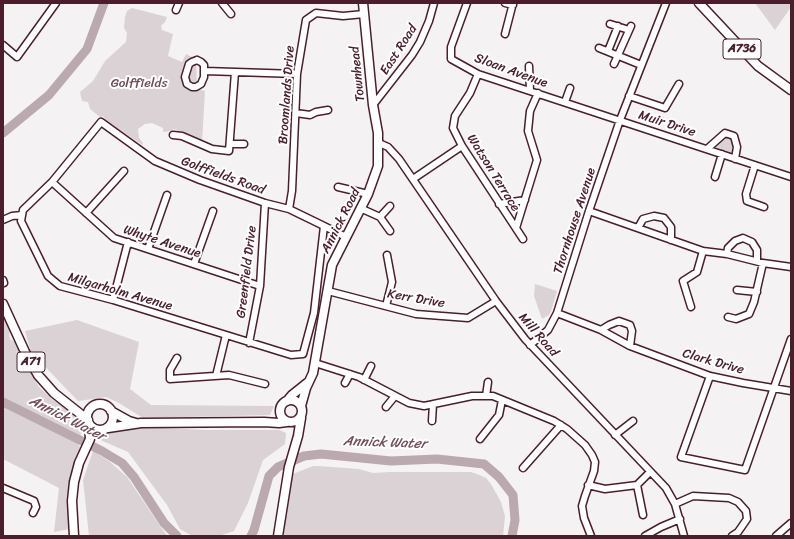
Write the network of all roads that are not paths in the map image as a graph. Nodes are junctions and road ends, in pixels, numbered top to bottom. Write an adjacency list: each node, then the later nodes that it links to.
1 (56, 3): 17 (street)
2 (178, 3): 11 (street)
3 (222, 3): 12 (street)
4 (363, 3): 13 (main road, Townhead)
5 (434, 3): 35 (street, East Road)
6 (467, 3): 27 (street, Sloan Avenue)
7 (505, 3): 10 (street)
8 (666, 3): 22 (street, Thornhouse Avenue)
9 (699, 3): 30 (main road, A736)
10 (513, 4): 16 (street)
11 (176, 10)
12 (231, 14)
13 (364, 14): 26 (street, Broomlands Drive); 35 (main road, Townhead)
14 (610, 24): 15 (street)
15 (618, 26): 19 (street); 20 (street)
16 (505, 34)
17 (3, 46)
18 (599, 48): 19 (street)
19 (608, 51): 20 (street)
20 (618, 55): 21 (street); 22 (street)
21 (614, 64)
22 (641, 65): 33 (street, Thornhouse Avenue)
23 (529, 66): 31 (street)
24 (205, 72): 25 (street)
25 (235, 72): 26 (street); 41 (street)
26 (297, 74): 37 (street, Broomlands Drive)
27 (478, 74): 31 (street, Sloan Avenue); 43 (street, Watson Terrace)
28 (679, 84): 33 (street)
29 (570, 88): 34 (street)
30 (791, 90)
31 (530, 91): 32 (street, Sloan Avenue)
32 (538, 93): 34 (street, Sloan Avenue); 56 (street)
33 (629, 96): 38 (street, Thornhouse Avenue)
34 (565, 102): 38 (street, Sloan Avenue)
35 (374, 105): 40 (main road, Townhead)
36 (328, 110): 37 (street)
37 (296, 113): 62 (street, Broomlands Drive)
38 (620, 120): 44 (street, Muir Drive); 64 (street, Thornhouse Avenue)
39 (174, 135): 41 (street)
40 (379, 143): 51 (street, Mill Road); 54 (main road, Annick Road)
41 (230, 144): 42 (street)
42 (244, 144)
43 (462, 146): 51 (street); 58 (street, Watson Terrace)
44 (707, 149): 45 (street, Muir Drive); 46 (street, Muir Drive)
45 (722, 154): 46 (street, Muir Drive); 49 (street)
46 (735, 159): 47 (street, Muir Drive)
47 (755, 165): 50 (street, Muir Drive); 60 (street)
48 (124, 171): 65 (street)
49 (715, 177)
50 (791, 177)
51 (413, 179): 89 (street, Mill Road)
52 (52, 182): 57 (street, Golffields Road); 65 (street, Whyte Avenue); 66 (street)
53 (338, 186): 54 (street)
54 (368, 194): 61 (main road, Annick Road)
55 (167, 196): 77 (street)
56 (525, 200): 58 (street); 70 (street)
57 (265, 203): 62 (street, Golffields Road); 84 (street, Greenfield Drive)
58 (500, 204): 70 (street, Watson Terrace)
59 (390, 206): 67 (street)
60 (764, 207)
61 (360, 208): 67 (street); 73 (main road, Annick Road)
62 (289, 209): 69 (street, Golffields Road)
63 (213, 211): 82 (street)
64 (589, 211): 71 (street); 93 (street, Thornhouse Avenue)
65 (86, 213): 76 (street, Whyte Avenue)
66 (22, 215): 68 (street); 88 (street, Milgarholm Avenue)
67 (380, 217): 72 (street)
68 (3, 220)
69 (324, 226): 73 (street, Golffields Road); 101 (street, Annick Road)
70 (516, 228): 74 (street, Watson Terrace)
71 (638, 228): 75 (street); 75 (street)
72 (390, 231)
73 (346, 237): 86 (main road, Annick Road)
74 (523, 239)
75 (671, 240): 78 (street)
76 (128, 242): 77 (street, Whyte Avenue); 88 (street)
77 (148, 249): 82 (street, Whyte Avenue)
78 (703, 251): 79 (street); 92 (street)
79 (727, 254): 81 (street); 81 (street)
80 (387, 255): 91 (street)
81 (760, 262): 83 (street); 87 (street)
82 (194, 264): 84 (street, Whyte Avenue)
83 (791, 267)
84 (260, 286): 98 (street, Greenfield Drive)
85 (737, 290): 87 (street)
86 (328, 291): 91 (street, Kerr Drive); 103 (main road, Annick Road)
87 (757, 292): 94 (street)
88 (113, 300): 96 (street, Milgarholm Avenue)
89 (496, 301): 91 (street, Kerr Drive); 99 (street, Mill Road)
90 (3, 304): 123 (main road, A71)
91 (386, 306)
92 (691, 307)
93 (557, 313): 95 (street, Clark Drive); 99 (street, Thornhouse Avenue)
94 (728, 316)
95 (601, 330): 100 (street, Clark Drive); 100 (street)
96 (226, 335): 98 (street, Milgarholm Avenue); 106 (street)
97 (791, 339): 113 (street)
98 (249, 343): 101 (street, Milgarholm Avenue)
99 (530, 345): 135 (street, Mill Road)
100 (630, 346): 107 (street, Clark Drive)
101 (303, 354)
102 (176, 358): 106 (street)
103 (315, 363): 105 (street); 109 (main road, Annick Road)
104 (371, 366): 108 (street)
105 (350, 374): 108 (street); 111 (street)
106 (216, 376): 112 (street)
107 (710, 376): 113 (street, Clark Drive); 113 (street)
108 (364, 380): 115 (street)
109 (309, 381): 118 (main road); 120 (main road, Annick Road)
110 (488, 382): 116 (street)
111 (345, 383)
112 (265, 384)
113 (775, 389): 114 (street, Clark Drive)
114 (791, 391)
115 (395, 396): 119 (street); 121 (street)
116 (486, 396): 117 (street); 119 (street)
117 (502, 400): 133 (street); 138 (street)
118 (287, 401): 120 (main road); 125 (main road)
119 (433, 404): 127 (street)
120 (301, 406): 126 (main road)
121 (386, 407)
122 (92, 408): 123 (main road); 124 (main road); 129 (main road)
123 (74, 409): 129 (main road, A71)
124 (111, 411): 132 (main road); 134 (main road)
125 (280, 413): 130 (main road); 131 (main road)
126 (301, 418): 131 (main road); 136 (main road)
127 (432, 421)
128 (633, 421): 135 (street)
129 (89, 422): 134 (main road, A71); 137 (main road)
130 (264, 422): 131 (main road); 132 (main road)
131 (288, 422): 136 (main road)
132 (141, 423): 134 (main road)
133 (561, 425): 139 (street); 141 (street)
134 (105, 429): 137 (main road)
135 (615, 435): 140 (street, Mill Road)
136 (298, 436): 150 (main road)
137 (90, 439): 149 (main road)
138 (480, 439)
139 (524, 468)
140 (650, 472): 142 (street); 144 (street, Mill Road)
141 (588, 485): 142 (street); 151 (street)
142 (637, 485): 146 (street)
143 (3, 488): 145 (street)
144 (675, 504): 147 (street, Mill Road); 154 (street)
145 (33, 513)
146 (643, 515)
147 (680, 518): 152 (street); 153 (street, Mill Road)
148 (791, 523): 155 (street)
149 (74, 536)
150 (278, 536)
151 (591, 536)
152 (645, 536)
153 (684, 536)
154 (732, 536)
155 (776, 536)

